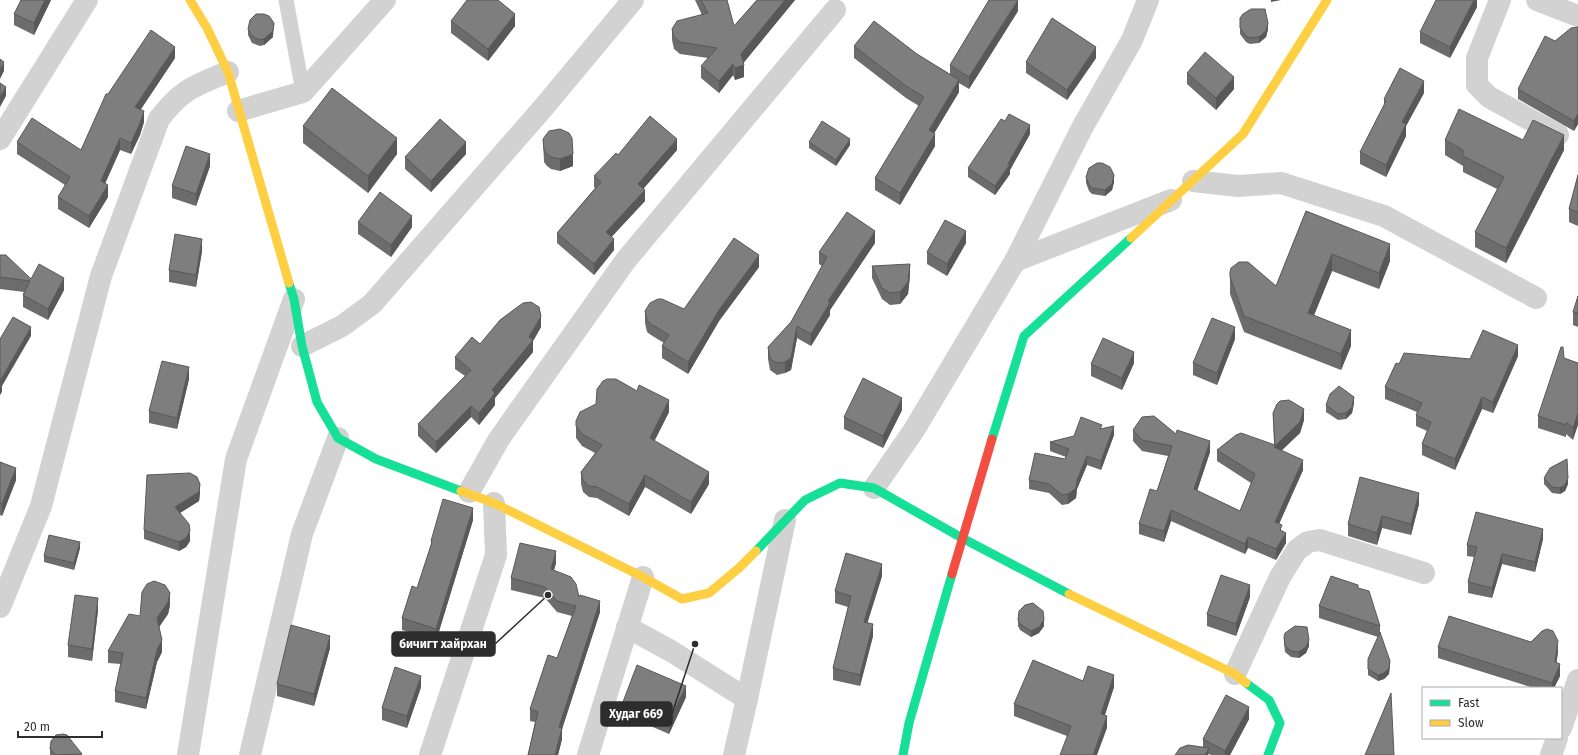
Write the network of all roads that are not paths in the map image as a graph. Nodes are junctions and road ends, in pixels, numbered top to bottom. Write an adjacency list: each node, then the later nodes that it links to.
1 (87, 0): 16 (street)
2 (190, 0): 12 (street)
3 (286, 0): 13 (lane)
4 (384, 0): 13 (street)
5 (633, 0): 22 (street)
6 (1148, 0): 19 (street)
7 (1327, 0): 17 (street)
8 (1500, 0): 15 (street)
9 (1537, 0): 11 (street)
10 (835, 10): 25 (street)
11 (1578, 16)
12 (228, 72): 14 (street); 31 (street)
13 (303, 92): 14 (street)
14 (238, 111): 21 (street)
15 (1564, 138)
16 (0, 139)
17 (1193, 181): 18 (street); 20 (street)
18 (1172, 200): 19 (street); 28 (street)
19 (1015, 261): 24 (street)
20 (1536, 298)
21 (294, 299): 22 (street); 38 (street)
22 (302, 346): 23 (street)
23 (338, 438): 25 (street); 39 (street)
24 (874, 488): 27 (street); 28 (street)
25 (469, 492): 26 (street)
26 (494, 503): 30 (street); 40 (street)
27 (786, 520): 30 (street); 35 (street)
28 (962, 538): 33 (street); 43 (street)
29 (1424, 573): 33 (street)
30 (643, 577): 32 (street)
31 (0, 607)
32 (627, 627): 35 (street); 41 (street)
33 (1235, 674): 44 (street)
34 (1578, 680): 36 (street)
35 (747, 699): 42 (street)
36 (1562, 725)
37 (1557, 739): 45 (street)
38 (188, 755)
39 (250, 755)
40 (430, 755)
41 (588, 755)
42 (734, 755)
43 (903, 755)
44 (1268, 755)
45 (1551, 755)

